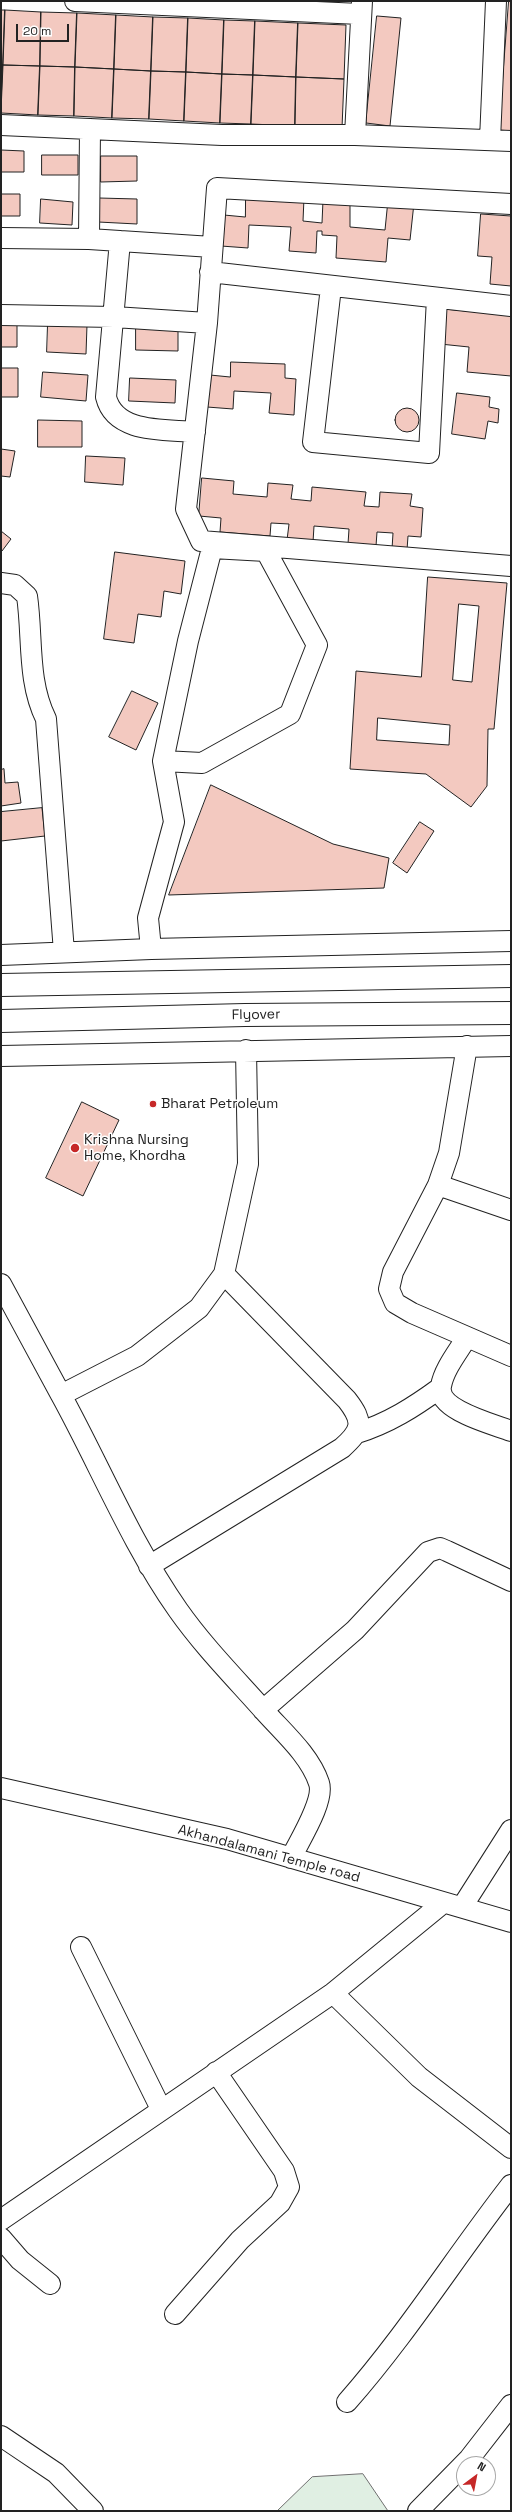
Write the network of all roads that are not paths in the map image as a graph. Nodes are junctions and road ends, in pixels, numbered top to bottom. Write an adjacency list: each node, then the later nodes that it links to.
1 (75, 1): 3 (street)
2 (496, 1): 7 (street)
3 (361, 8): 6 (street)
4 (1, 125): 5 (street)
5 (90, 129): 6 (street); 11 (street)
6 (355, 135): 7 (street)
7 (490, 140): 8 (street)
8 (511, 141)
9 (511, 204): 13 (street)
10 (1, 238): 11 (street)
11 (89, 239): 12 (street)
12 (120, 241): 13 (street); 19 (street)
13 (212, 247): 14 (street)
14 (210, 272): 15 (street); 20 (street)
15 (331, 287): 16 (street); 16 (street)
16 (437, 298): 17 (street)
17 (511, 306)
18 (1, 315): 19 (street)
19 (114, 317): 20 (street); 21 (street)
20 (207, 323): 21 (street)
21 (195, 432): 22 (street)
22 (511, 566)
23 (1, 582): 27 (street)
24 (163, 762): 24 (street); 26 (street)
25 (511, 941): 26 (street)
26 (151, 949): 27 (street)
27 (64, 952): 28 (street)
28 (1, 955)
29 (511, 976): 30 (highway)
30 (1, 985)
31 (511, 1013): 32 (highway, Flyover)
32 (1, 1021)
33 (467, 1046): 34 (street); 35 (street); 37 (street)
34 (511, 1046)
35 (246, 1050): 36 (street); 39 (street)
36 (1, 1056)
37 (438, 1185): 38 (street); 41 (street)
38 (511, 1210)
39 (224, 1274): 44 (street); 46 (street)
40 (1, 1284): 44 (street)
41 (467, 1337): 42 (street); 43 (street)
42 (511, 1356)
43 (440, 1388): 45 (street); 46 (street)
44 (61, 1395): 47 (street)
45 (511, 1431)
46 (357, 1433): 47 (street)
47 (149, 1566): 49 (street)
48 (511, 1581): 49 (street)
49 (263, 1710): 52 (street)
50 (1, 1788): 52 (street, Akhandalamani Temple road)
51 (511, 1830): 53 (street)
52 (290, 1858): 53 (street, Akhandalamani Temple road)
53 (453, 1905): 54 (street, Akhandalamani Temple road); 56 (street)
54 (511, 1922)
55 (81, 1947): 58 (street)
56 (333, 1993): 57 (street); 59 (street)
57 (216, 2072): 58 (street); 64 (street)
58 (161, 2108): 61 (street)
59 (511, 2148)
60 (511, 2185): 65 (street)
61 (1, 2220)
62 (1, 2238): 63 (street)
63 (50, 2284)
64 (175, 2314)
65 (347, 2402)
66 (511, 2405): 69 (street)
67 (1, 2436): 68 (street)
68 (93, 2511)
69 (418, 2511)

